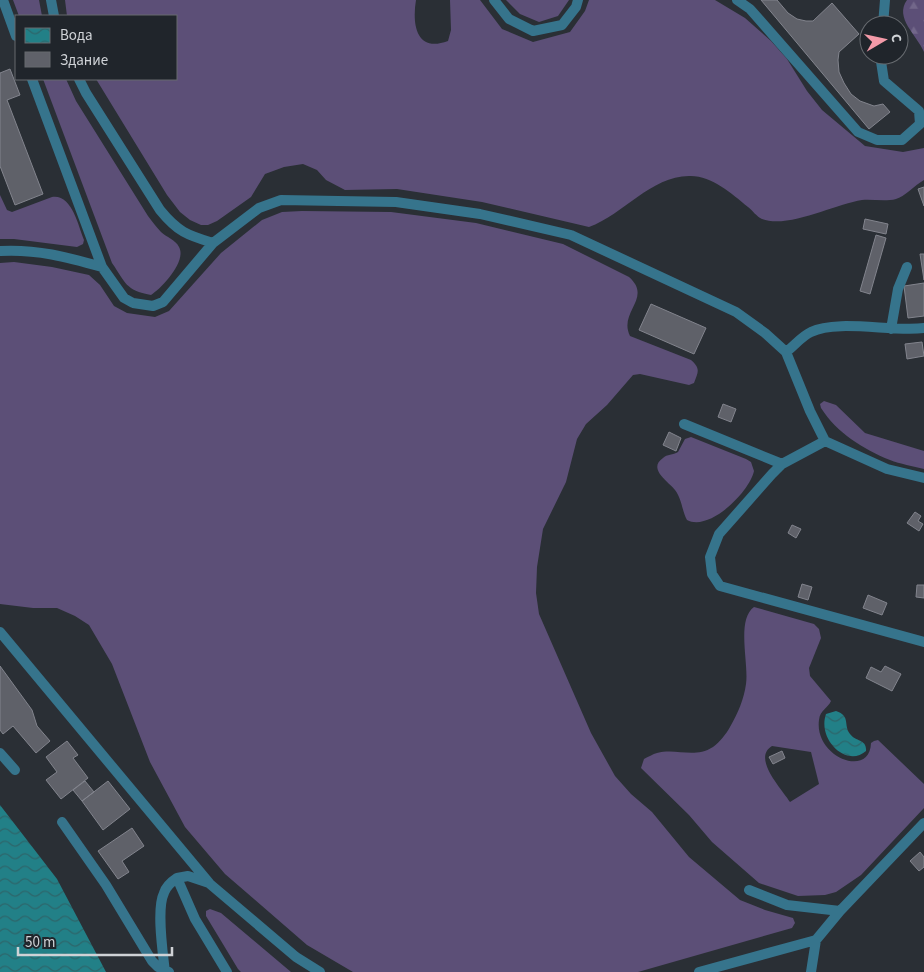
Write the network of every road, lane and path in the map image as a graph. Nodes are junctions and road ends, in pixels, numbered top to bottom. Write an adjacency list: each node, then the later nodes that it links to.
1 (3, 0): 9 (lane)
2 (51, 0): 7 (lane)
3 (494, 0): 4 (lane)
4 (578, 0)
5 (737, 0): 10 (lane)
6 (885, 0): 8 (lane)
7 (54, 15)
8 (884, 15)
9 (15, 33)
10 (882, 65)
11 (32, 80): 15 (lane)
12 (80, 80): 13 (lane)
13 (213, 244): 15 (lane); 19 (lane)
14 (0, 251): 15 (lane)
15 (102, 267)
16 (907, 267): 18 (lane)
17 (924, 328): 18 (lane)
18 (892, 329): 19 (lane)
19 (786, 352): 21 (lane)
20 (684, 424): 22 (lane)
21 (826, 440): 22 (lane); 23 (lane)
22 (782, 464): 25 (lane)
23 (924, 478)
24 (0, 632): 31 (lane)
25 (924, 642)
26 (0, 753): 27 (lane)
27 (15, 770)
28 (62, 822): 35 (lane)
29 (924, 823): 33 (lane)
30 (177, 878): 31 (lane); 35 (lane); 36 (lane)
31 (210, 884): 37 (lane)
32 (748, 890): 33 (lane)
33 (840, 911): 34 (lane)
34 (816, 940): 38 (lane); 39 (lane)
35 (167, 972)
36 (227, 972)
37 (320, 972)
38 (700, 972)
39 (811, 972)

